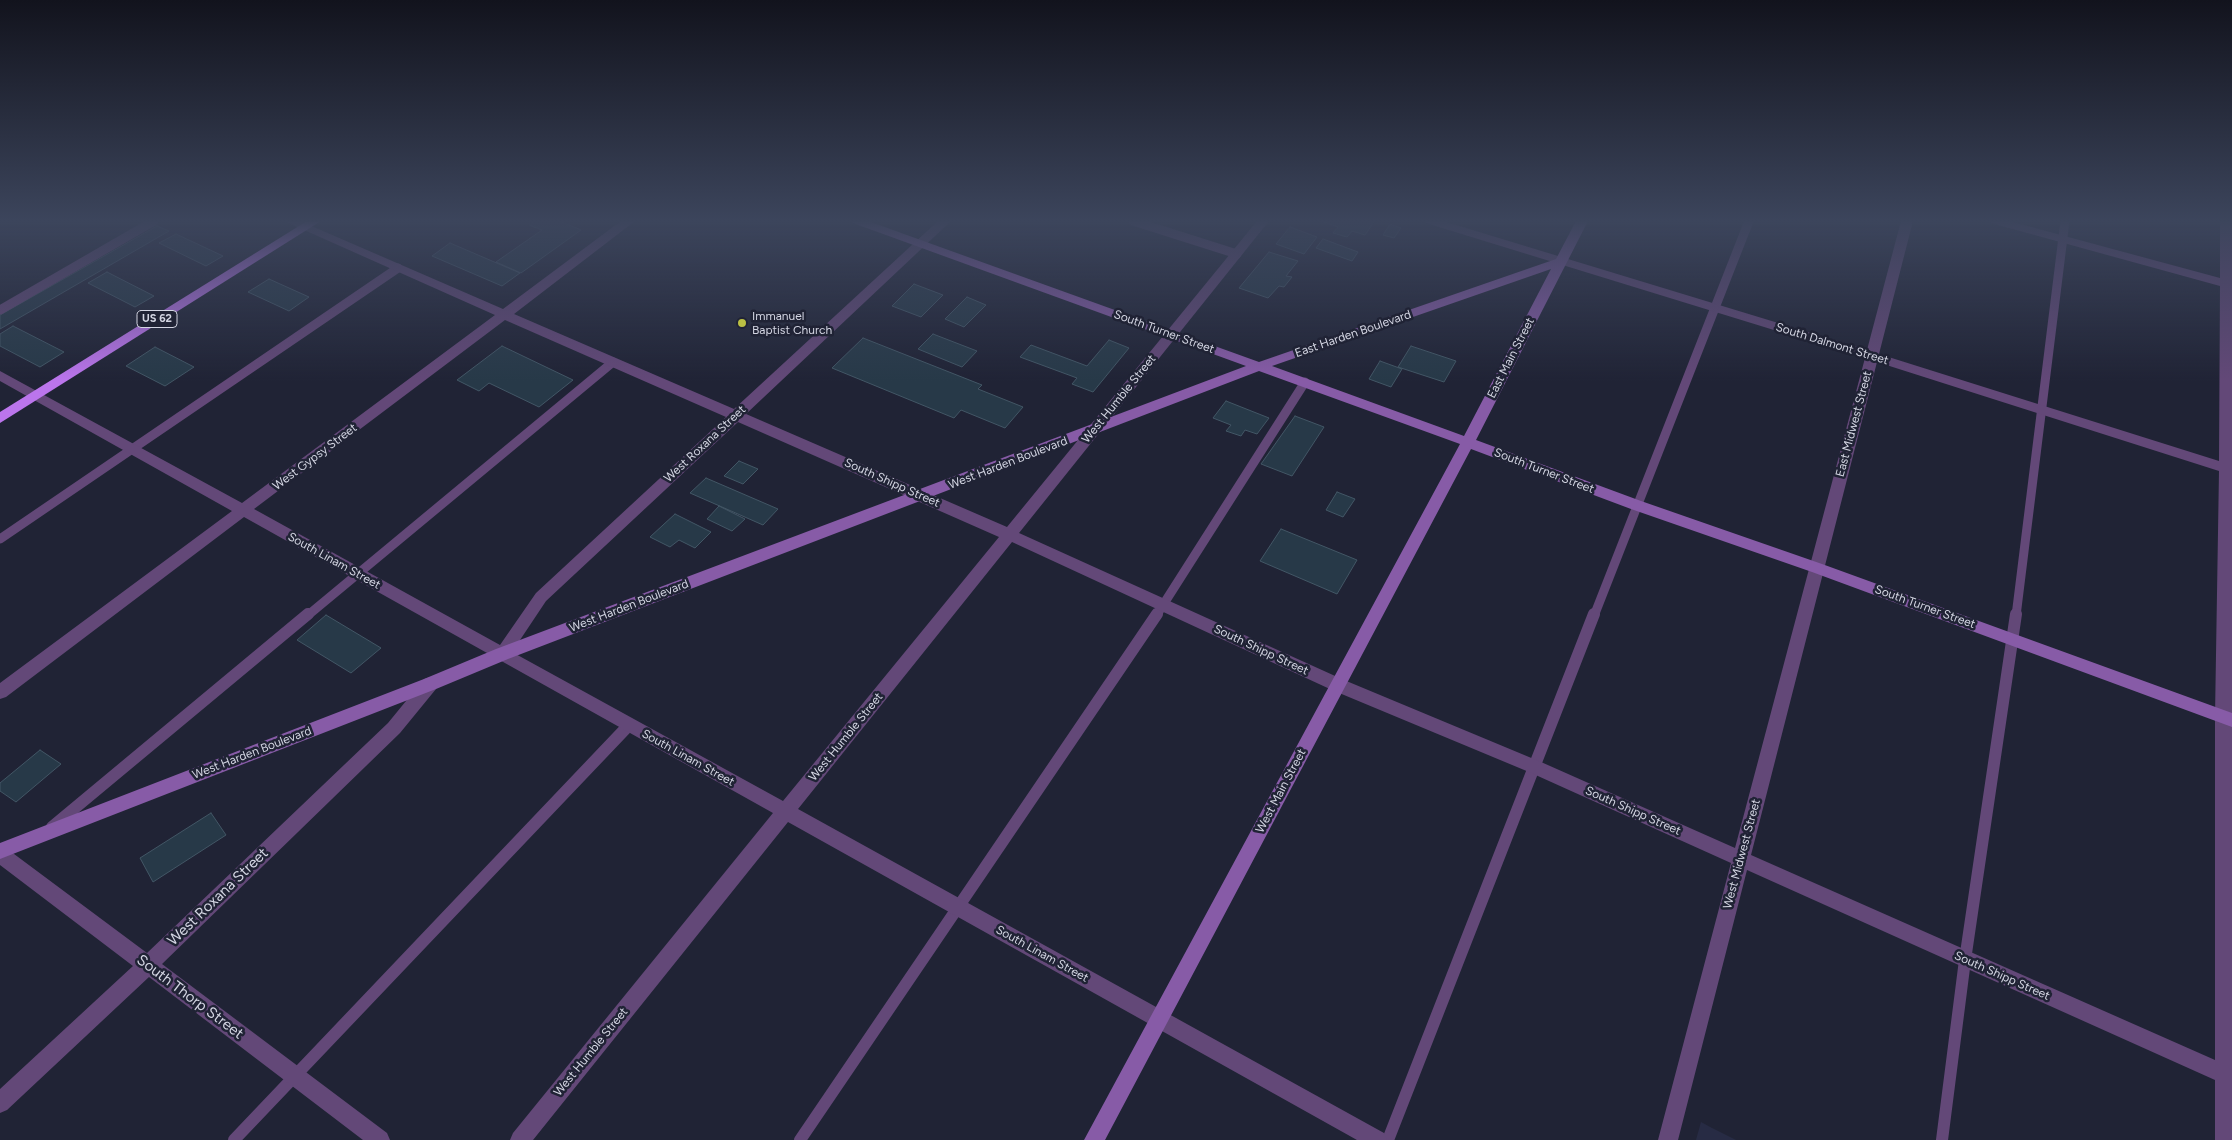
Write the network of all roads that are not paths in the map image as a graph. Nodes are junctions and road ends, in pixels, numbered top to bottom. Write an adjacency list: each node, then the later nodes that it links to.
1 (62, 274): 18 (lane)
2 (224, 274): 26 (highway, US 62)
3 (389, 274): 32 (lane)
4 (412, 274): 19 (street, South Shipp Street)
5 (559, 274): 19 (street, West Gypsy Street)
6 (888, 274): 28 (street, West Roxana Street)
7 (1005, 274): 20 (street, South Turner Street)
8 (1220, 274): 20 (street, West Humble Street)
9 (1525, 274): 23 (street, East Harden Boulevard)
10 (1554, 274): 31 (street, East Main Street)
11 (1601, 274): 17 (street, South Dalmont Street)
12 (1728, 274): 17 (lane)
13 (1893, 274): 21 (street, East Midwest Street)
14 (2059, 274): 27 (lane)
15 (2193, 274): 16 (street)
16 (2229, 284): 33 (street)
17 (1715, 308): 21 (street, South Dalmont Street); 35 (lane)
18 (0, 310)
19 (505, 315): 22 (street, South Shipp Street); 36 (street, West Gypsy Street)
20 (1172, 334): 23 (street, South Turner Street); 30 (street, West Humble Street)
21 (1872, 356): 27 (street, South Dalmont Street); 39 (street, East Midwest Street)
22 (613, 362): 28 (street, South Shipp Street); 40 (lane)
23 (1260, 366): 25 (street, South Turner Street); 30 (street, West Harden Boulevard)
24 (0, 374): 26 (street, South Linam Street)
25 (1305, 382): 31 (street, South Turner Street); 41 (lane)
26 (36, 395): 29 (highway, US 62); 32 (street, South Linam Street)
27 (2043, 410): 33 (street, South Dalmont Street); 42 (lane)
28 (736, 415): 34 (street, South Shipp Street); 43 (street, West Roxana Street)
29 (0, 418)
30 (1095, 430): 34 (street, West Harden Boulevard); 37 (street, West Humble Street)
31 (1468, 442): 35 (street, South Turner Street); 45 (street, West Main Street)
32 (133, 448): 36 (street, South Linam Street); 38 (lane)
33 (2229, 469): 47 (street)
34 (922, 496): 37 (street, South Shipp Street); 43 (street, West Harden Boulevard)
35 (1636, 505): 39 (street, South Turner Street); 49 (lane)
36 (243, 510): 40 (street, South Linam Street); 46 (street, West Gypsy Street)
37 (1010, 534): 41 (street, South Shipp Street); 50 (street, West Humble Street)
38 (0, 539)
39 (1817, 568): 42 (street, South Turner Street); 53 (street, West Midwest Street)
40 (357, 574): 43 (street, South Linam Street); 51 (lane)
41 (1163, 605): 45 (street, South Shipp Street); 54 (lane)
42 (2013, 639): 47 (street, South Turner Street); 55 (lane)
43 (502, 654): 44 (street, West Harden Boulevard); 48 (street, South Linam Street)
44 (430, 684): 51 (street, West Harden Boulevard); 56 (street, West Roxana Street)
45 (1338, 685): 49 (street, South Shipp Street); 57 (street, West Main Street)
46 (0, 692)
47 (2227, 718): 59 (street)
48 (629, 725): 50 (street, South Linam Street); 58 (lane)
49 (1535, 767): 53 (street, South Shipp Street); 67 (lane)
50 (786, 812): 54 (street, South Linam Street); 63 (street, West Humble Street)
51 (45, 833): 52 (street, West Harden Boulevard)
52 (0, 852): 56 (street, South Thorp Street)
53 (1741, 859): 55 (street, South Shipp Street); 68 (street, West Midwest Street)
54 (956, 907): 57 (street, South Linam Street); 64 (lane)
55 (1965, 960): 59 (street, South Shipp Street); 69 (lane)
56 (148, 965): 58 (street, South Thorp Street); 60 (street, West Roxana Street)
57 (1159, 1019): 65 (street, West Main Street); 66 (street, South Linam Street)
58 (295, 1076): 61 (lane); 62 (street, South Thorp Street)
59 (2228, 1076): 70 (street)
60 (0, 1103)
61 (234, 1140)
62 (380, 1140)
63 (520, 1140)
64 (800, 1140)
65 (1094, 1140)
66 (1377, 1140)
67 (1388, 1140)
68 (1668, 1140)
69 (1942, 1140)
70 (2225, 1140)

